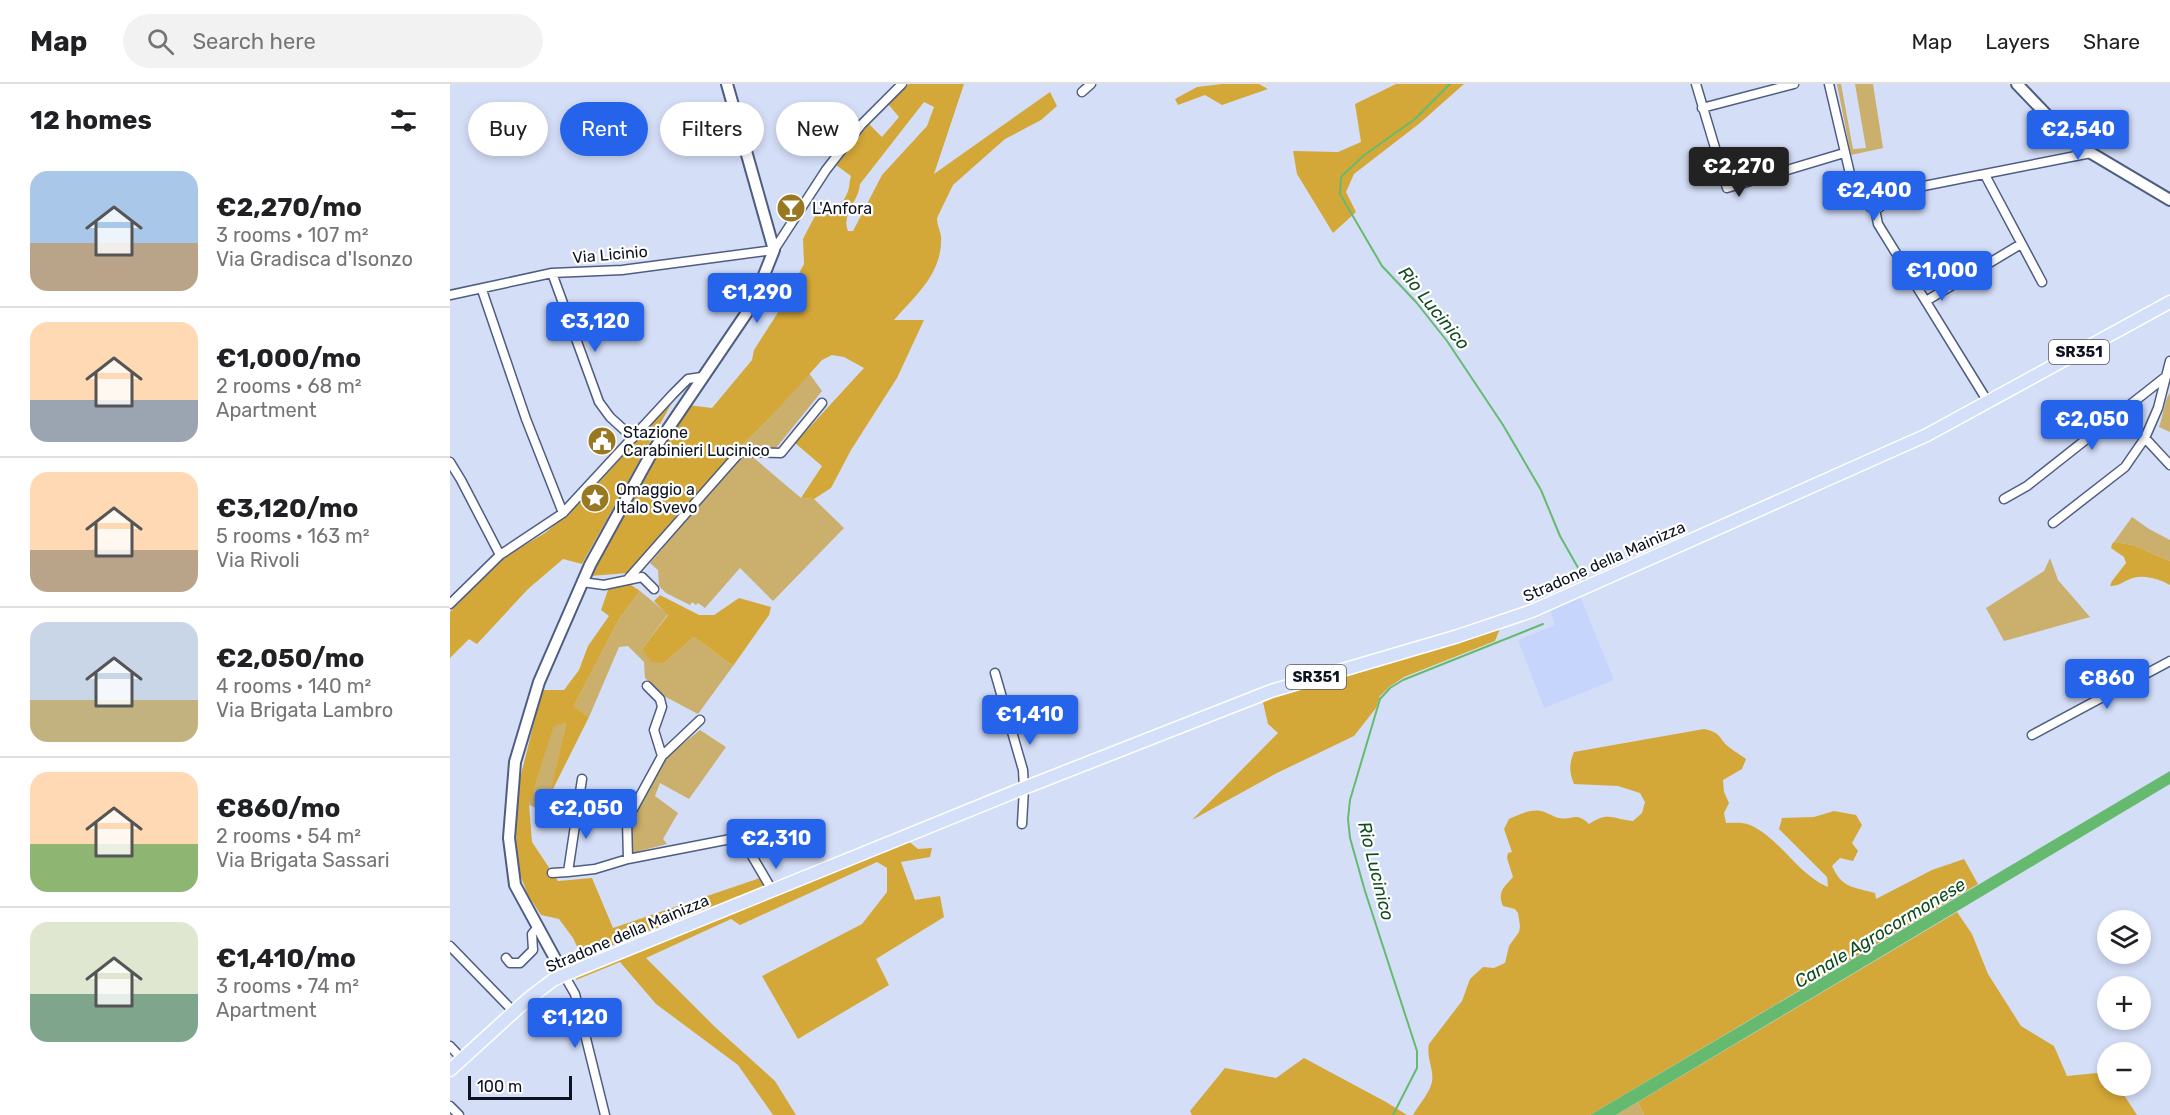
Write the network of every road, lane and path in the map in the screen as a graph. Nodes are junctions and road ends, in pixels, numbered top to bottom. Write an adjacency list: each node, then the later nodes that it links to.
1 (726, 84): 18 (street)
2 (1091, 84): 8 (street)
3 (1696, 84): 9 (street)
4 (1794, 84): 9 (street)
5 (1829, 84): 10 (street)
6 (2017, 84): 11 (street)
7 (897, 86): 18 (street)
8 (1082, 92)
9 (1702, 108): 10 (street)
10 (1844, 153): 14 (street)
11 (2091, 153): 12 (street); 15 (street)
12 (1985, 175): 13 (street); 17 (street)
13 (1880, 198): 14 (street); 16 (street)
14 (1868, 200): 16 (street)
15 (2170, 200)
16 (1875, 209): 23 (street)
17 (2021, 244): 20 (street); 23 (street)
18 (774, 250): 19 (street, Via Licinio); 26 (street)
19 (552, 273): 21 (street, Via Licinio); 30 (street)
20 (2042, 282)
21 (482, 290): 22 (street, Via Licinio); 35 (street)
22 (450, 295)
23 (1926, 301): 28 (street)
24 (2170, 302): 28 (main road, Stradone della Mainizza / SR351)
25 (2170, 361): 27 (street)
26 (702, 377): 30 (street); 39 (street)
27 (2164, 378): 31 (street); 34 (street)
28 (1988, 402): 49 (main road, Stradone della Mainizza / SR351)
29 (822, 403): 38 (street)
30 (633, 438): 35 (street)
31 (2145, 438): 33 (street); 36 (street)
32 (450, 462): 37 (street)
33 (2170, 465)
34 (2004, 499)
35 (563, 513): 37 (street)
36 (2053, 524)
37 (500, 555): 41 (street)
38 (628, 579): 39 (street); 40 (street)
39 (582, 582): 55 (street)
40 (654, 589)
41 (450, 604)
42 (2170, 661): 46 (street)
43 (995, 673): 49 (street)
44 (647, 686): 47 (street)
45 (700, 720): 47 (street)
46 (2032, 735)
47 (662, 756): 51 (street)
48 (582, 779): 52 (street)
49 (1024, 788): 50 (street); 54 (main road, Stradone della Mainizza / SR351)
50 (1022, 824)
51 (628, 859): 52 (street); 54 (street)
52 (568, 872): 53 (street)
53 (552, 873)
54 (772, 890): 58 (main road, Stradone della Mainizza / SR351)
55 (537, 928): 57 (street); 58 (street)
56 (450, 946): 59 (street)
57 (506, 958)
58 (564, 975): 59 (main road, Stradone della Mainizza / SR351); 65 (street)
59 (514, 1012): 61 (main road, Stradone della Mainizza / SR351)
60 (450, 1046): 61 (street)
61 (462, 1059): 62 (main road, Stradone della Mainizza / SR351)
62 (450, 1070)
63 (450, 1106): 64 (street)
64 (459, 1115)
65 (605, 1115)

